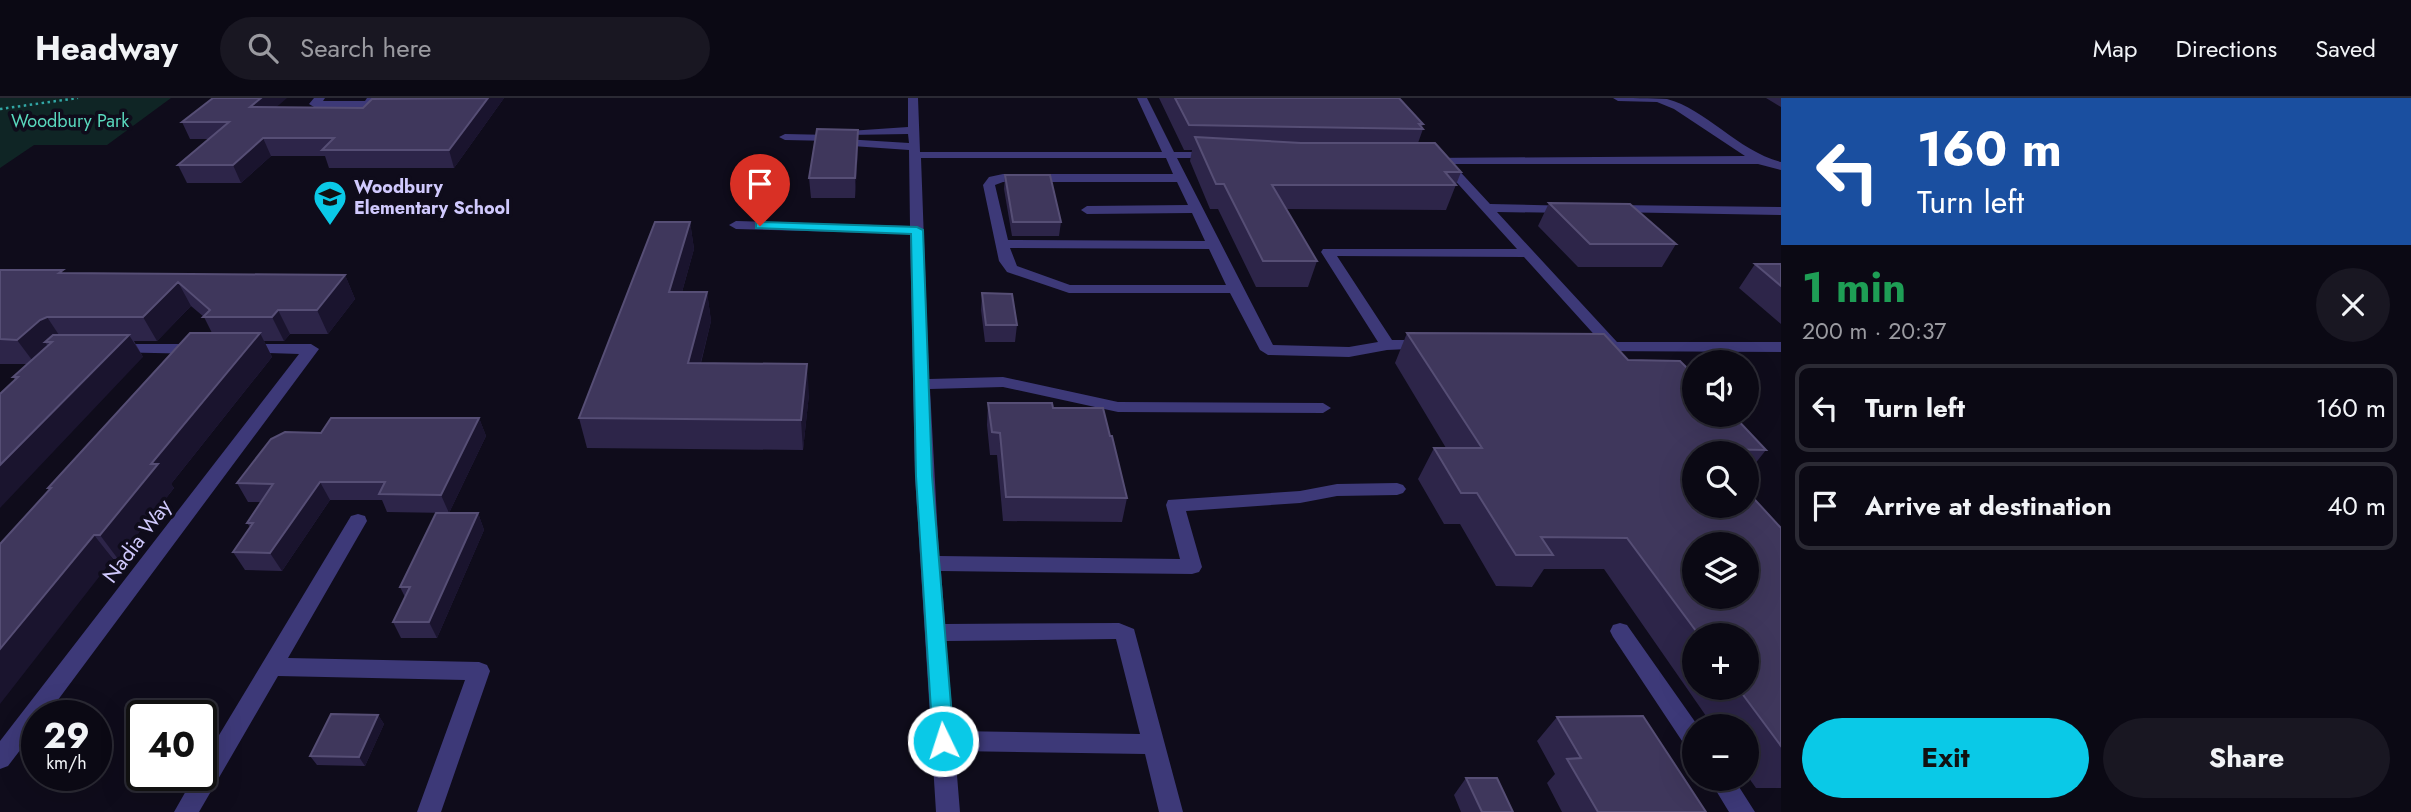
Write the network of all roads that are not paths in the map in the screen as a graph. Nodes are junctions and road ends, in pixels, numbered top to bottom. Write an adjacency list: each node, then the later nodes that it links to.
1 (320, 98): 2 (street)
2 (373, 98)
3 (913, 98): 6 (street)
4 (1142, 98): 10 (street)
5 (1618, 98): 14 (street)
6 (914, 130): 8 (street); 9 (street)
7 (785, 137): 8 (street)
8 (838, 138): 9 (street)
9 (914, 151): 10 (street); 22 (street)
10 (1170, 156): 11 (street); 16 (street)
11 (1227, 156)
12 (1416, 160): 13 (street)
13 (1443, 160): 14 (street); 17 (street)
14 (1758, 160): 15 (street)
15 (1781, 166)
16 (1181, 178): 18 (street); 23 (street)
17 (1487, 208): 20 (street); 25 (street)
18 (1196, 209): 19 (street); 24 (street)
19 (1087, 210)
20 (1781, 211)
21 (736, 225): 22 (street)
22 (917, 230): 33 (street)
23 (1002, 244): 24 (street); 26 (street)
24 (1214, 245): 26 (street)
25 (1528, 253): 27 (street); 30 (street)
26 (1236, 289): 27 (street)
27 (1387, 345): 28 (street)
28 (1440, 345)
29 (1573, 346): 30 (street)
30 (1613, 346): 31 (street)
31 (1781, 347)
32 (104, 349): 44 (street, Nadia Way)
33 (922, 384): 34 (street); 37 (street)
34 (1323, 408)
35 (1397, 489): 37 (street)
36 (358, 521): 40 (street)
37 (930, 563): 39 (street)
38 (1620, 631): 41 (street)
39 (935, 633): 42 (street); 43 (street)
40 (272, 667): 46 (street); 47 (street)
41 (1682, 722)
42 (943, 741): 43 (street); 48 (street)
43 (1154, 744): 49 (street)
44 (0, 759)
45 (1729, 791): 50 (street)
46 (186, 812)
47 (429, 812)
48 (948, 812)
49 (1171, 812)
50 (1743, 812)

